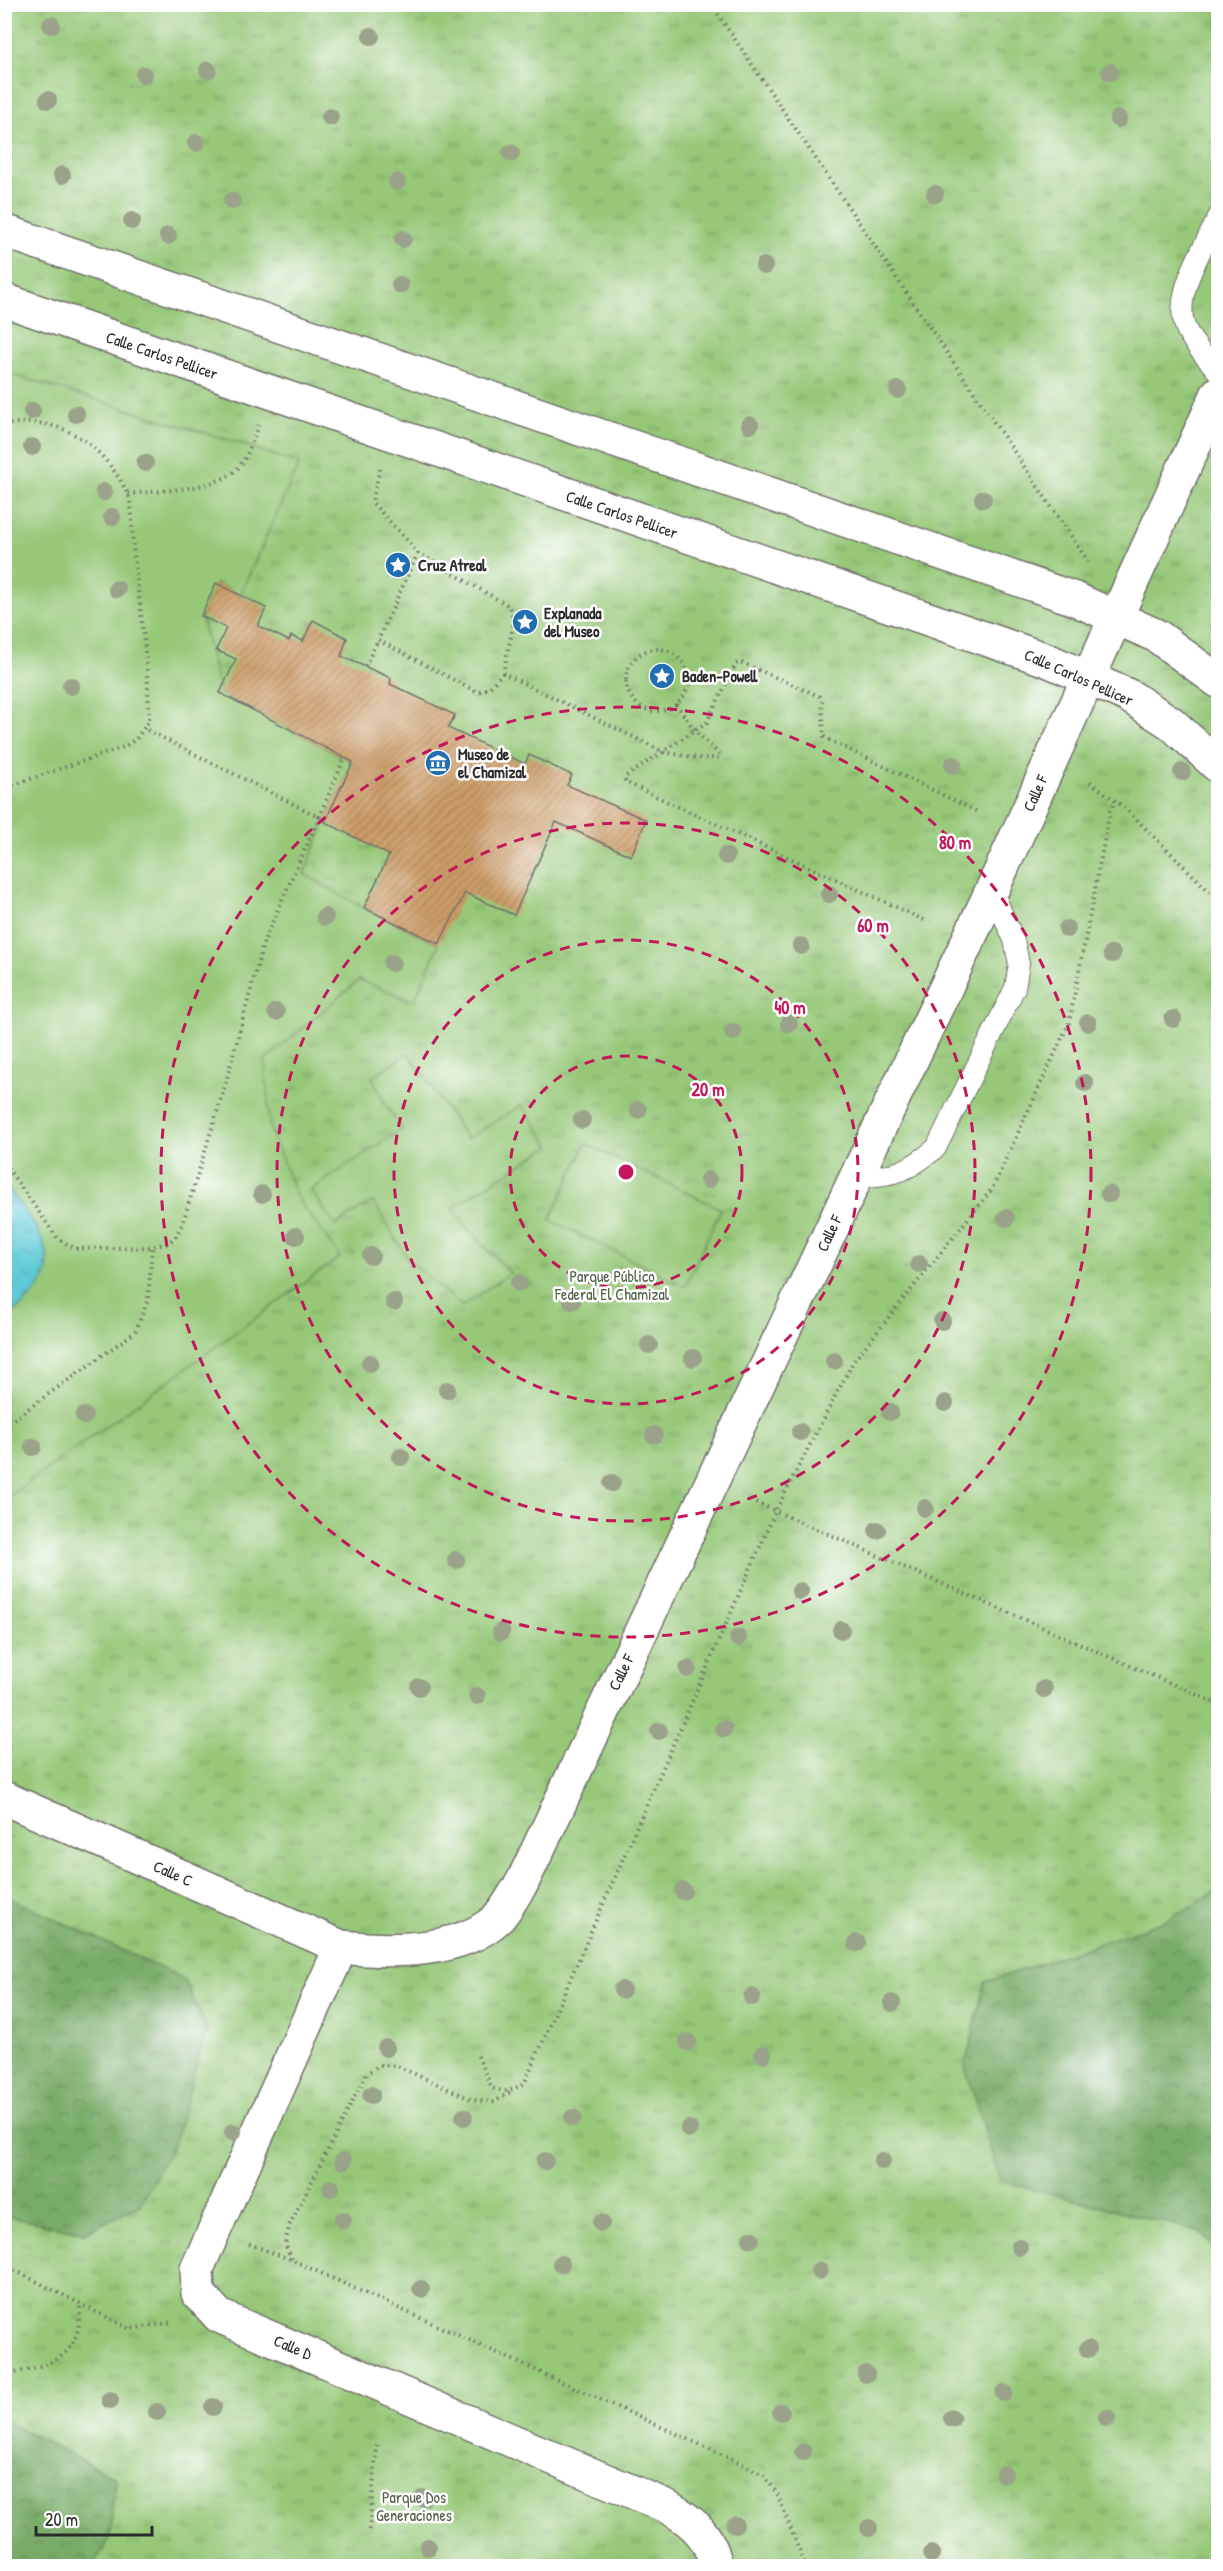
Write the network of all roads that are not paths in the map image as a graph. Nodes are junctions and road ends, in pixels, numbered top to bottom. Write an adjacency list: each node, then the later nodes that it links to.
1 (1218, 217): 4 (lane)
2 (4, 231): 6 (street)
3 (4, 300): 7 (street, Calle Carlos Pellicer)
4 (1218, 372)
5 (1218, 393): 6 (street, Calle F)
6 (1117, 619): 7 (street, Calle F); 8 (street)
7 (1088, 678): 9 (street, Calle Carlos Pellicer); 10 (street, Calle F)
8 (1218, 681)
9 (1218, 766)
10 (992, 890): 11 (street, Calle F); 11 (lane)
11 (855, 1178): 13 (street, Calle F)
12 (4, 1798): 13 (street, Calle C)
13 (341, 1947): 14 (street, Calle D)
14 (716, 2566)

